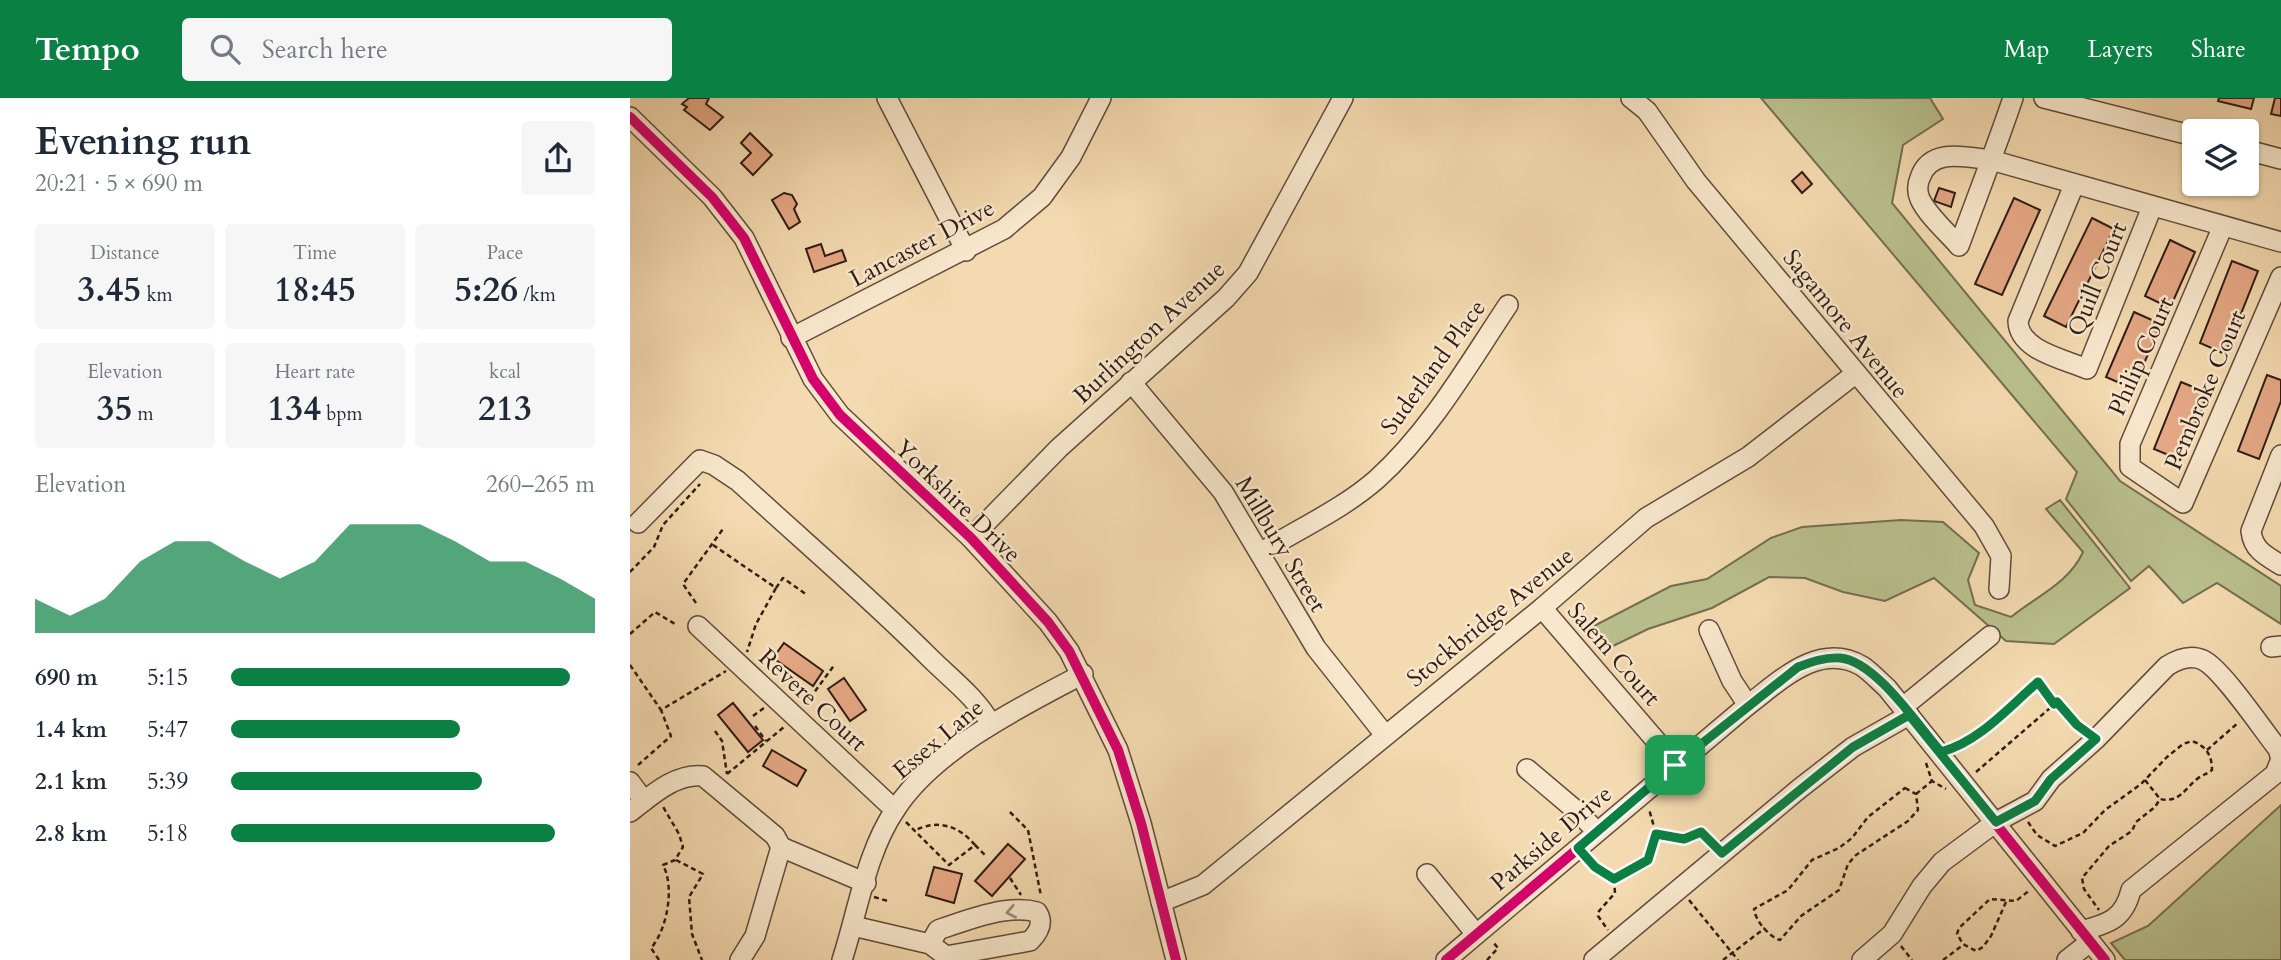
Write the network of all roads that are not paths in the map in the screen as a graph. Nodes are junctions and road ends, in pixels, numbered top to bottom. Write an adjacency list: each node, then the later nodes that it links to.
1 (887, 98): 16 (street)
2 (1101, 98): 16 (street, Lancaster Drive)
3 (1343, 98): 21 (street, Burlington Avenue)
4 (1631, 98): 20 (street, Sagamore Avenue)
5 (2013, 98): 11 (street)
6 (2044, 98): 8 (street)
7 (630, 117): 19 (street, Yorkshire Drive)
8 (2182, 133)
9 (2259, 153): 10 (street)
10 (2281, 159)
11 (1991, 160): 11 (street); 12 (street)
12 (2074, 185): 13 (street); 13 (street, Quill Court)
13 (2152, 207): 14 (street)
14 (2223, 226): 15 (street); 23 (street, Philip Court)
15 (2281, 242)
16 (966, 251): 19 (street, Lancaster Drive)
17 (2281, 277): 23 (street, Pembroke Court)
18 (1508, 304): 26 (street, Suderland Place)
19 (791, 338): 25 (street, Yorkshire Drive)
20 (1855, 374): 28 (street, Sagamore Avenue); 29 (street, Stockbridge Avenue)
21 (1131, 382): 25 (street, Burlington Avenue); 26 (street, Millbury Street)
22 (2281, 456): 27 (street)
23 (2165, 491)
24 (638, 523): 36 (street)
25 (971, 538): 33 (street, Yorkshire Drive)
26 (1260, 553): 37 (street, Millbury Street)
27 (2281, 565)
28 (1999, 589)
29 (1542, 608): 37 (street, Stockbridge Avenue); 39 (street, Salem Court)
30 (698, 626): 43 (street, Revere Court)
31 (1709, 629): 34 (street)
32 (1990, 636): 35 (street)
33 (1083, 674): 36 (street, Essex Lane); 49 (street, Yorkshire Drive)
34 (1748, 705): 35 (street, Parkside Drive); 39 (street, Parkside Drive)
35 (1906, 711): 44 (street, Parkside Drive); 58 (street)
36 (991, 724): 43 (street, Essex Lane)
37 (1385, 735): 49 (street, Stockbridge Avenue)
38 (2281, 759): 44 (street); 52 (street)
39 (1675, 765): 45 (street, Parkside Drive)
40 (1527, 769): 45 (street)
41 (634, 774): 42 (street)
42 (643, 802): 46 (street)
43 (900, 816): 48 (street, Essex Lane)
44 (1996, 822): 52 (street, Parkside Drive); 59 (street)
45 (1597, 832): 51 (street, Parkside Drive)
46 (781, 847): 48 (street); 54 (street)
47 (1427, 874): 51 (street)
48 (870, 890): 50 (street, Essex Lane)
49 (1161, 902): 56 (street, Yorkshire Drive)
50 (853, 926): 53 (street); 55 (street, Essex Lane)
51 (1476, 934): 57 (street, Parkside Drive)
52 (2086, 936): 60 (street); 61 (street, Parkside Drive)
53 (930, 944): 53 (street, one-way to 53)
54 (740, 960)
55 (842, 960)
56 (1175, 960)
57 (1446, 960)
58 (1594, 960)
59 (1862, 960)
60 (2067, 960)
61 (2105, 960)

